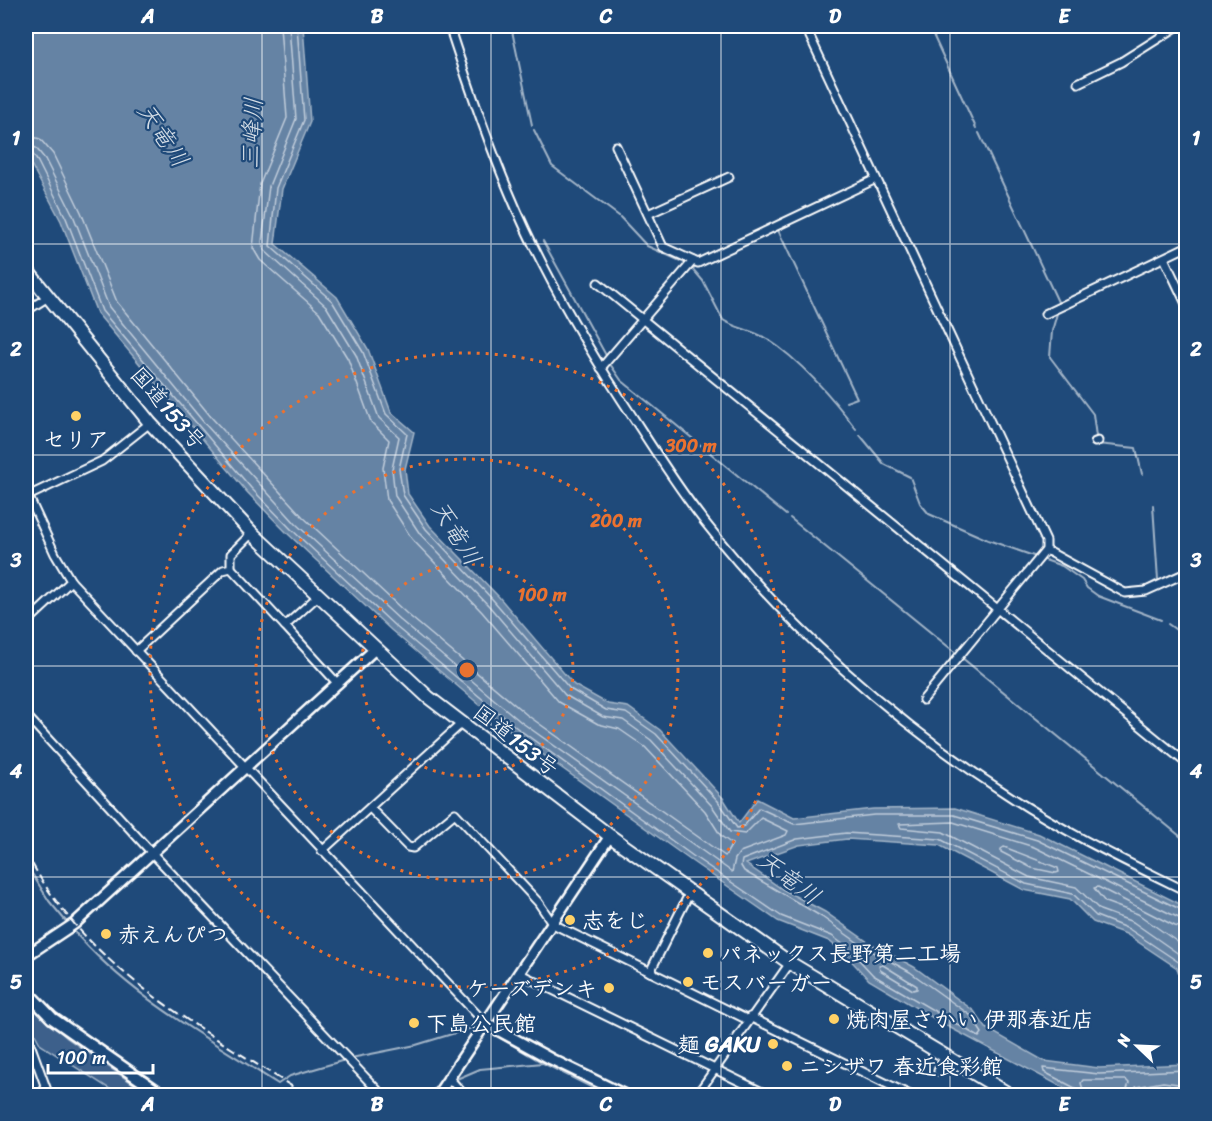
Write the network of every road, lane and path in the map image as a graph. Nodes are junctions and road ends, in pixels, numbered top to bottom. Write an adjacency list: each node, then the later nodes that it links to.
1 (449, 26): 19 (street)
2 (805, 26): 7 (street)
3 (1178, 26): 4 (street)
4 (1078, 83)
5 (616, 146): 8 (street)
6 (729, 177): 8 (street)
7 (876, 179): 11 (street); 23 (street)
8 (648, 214): 11 (street)
9 (1186, 247): 10 (street)
10 (1164, 258): 15 (street); 17 (street)
11 (693, 261): 18 (street)
12 (26, 269): 14 (highway, 国道153号)
13 (598, 283): 18 (street)
14 (48, 297): 16 (street); 20 (highway, 国道153号)
15 (1186, 303)
16 (26, 311)
17 (1045, 314)
18 (643, 319): 19 (street); 28 (street)
19 (601, 368): 43 (street)
20 (150, 423): 21 (street); 22 (highway, 国道153号)
21 (27, 494): 26 (street)
22 (252, 533): 24 (street); 27 (highway, 国道153号)
23 (1043, 554): 25 (street); 28 (street)
24 (231, 568): 30 (street); 32 (street)
25 (1186, 573)
26 (71, 581): 29 (street); 32 (street)
27 (318, 596): 30 (street); 31 (highway, 国道153号)
28 (997, 608): 34 (street); 37 (street)
29 (26, 623)
30 (285, 626): 33 (street)
31 (375, 650): 33 (street); 36 (highway, 国道153号)
32 (136, 651): 38 (street)
33 (338, 684): 38 (street)
34 (923, 700)
35 (26, 715): 42 (street)
36 (461, 724): 39 (street); 40 (highway, 国道153号)
37 (1186, 764)
38 (245, 770): 41 (street); 42 (street)
39 (370, 808): 41 (street); 45 (street)
40 (610, 836): 44 (highway, 国道153号); 45 (street)
41 (322, 852): 52 (street)
42 (152, 853): 46 (street); 60 (street)
43 (1186, 891)
44 (689, 894): 47 (highway, 国道153号); 48 (street)
45 (553, 924): 48 (street); 49 (street)
46 (26, 957)
47 (790, 963): 51 (street); 54 (highway, 国道153号)
48 (650, 972): 51 (street)
49 (518, 974): 52 (street); 55 (street)
50 (26, 991): 59 (main road)
51 (749, 1018): 55 (street); 66 (street)
52 (485, 1023): 57 (street); 63 (street)
53 (26, 1033): 58 (street)
54 (944, 1057): 56 (street); 67 (highway, 国道153号)
55 (714, 1069): 64 (street); 65 (street)
56 (938, 1071)
57 (451, 1080): 61 (street); 62 (street)
58 (49, 1095)
59 (164, 1095)
60 (382, 1095)
61 (437, 1095)
62 (465, 1095)
63 (627, 1095)
64 (696, 1095)
65 (770, 1095)
66 (912, 1095)
67 (1012, 1095)

